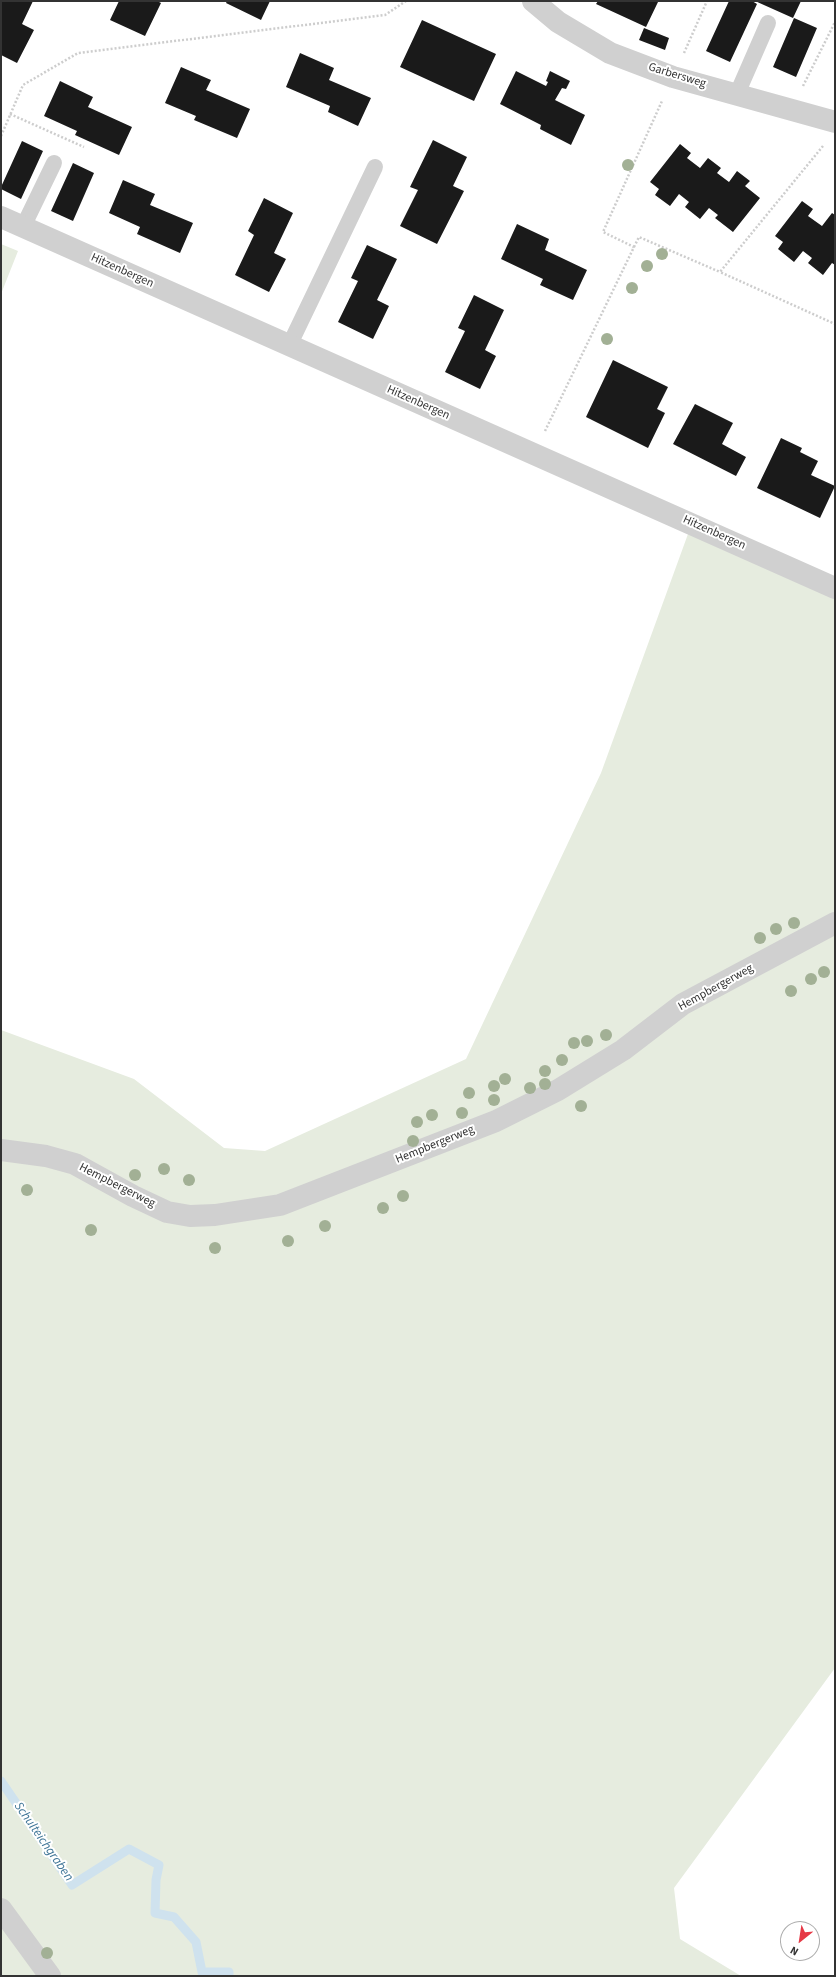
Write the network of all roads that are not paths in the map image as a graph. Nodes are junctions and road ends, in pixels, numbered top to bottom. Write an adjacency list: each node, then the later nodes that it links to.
1 (532, 1): 3 (street, Garbersweg)
2 (768, 23): 3 (lane)
3 (737, 94): 4 (street, Garbersweg)
4 (835, 122)
5 (54, 162): 8 (lane)
6 (375, 167): 9 (lane)
7 (1, 217): 8 (street, Hitzenbergen)
8 (23, 227): 9 (street, Hitzenbergen)
9 (290, 346): 10 (street, Hitzenbergen)
10 (835, 588)
11 (835, 923): 12 (street, Hempbergerweg)
12 (1, 1150)
13 (1, 1909): 14 (street)
14 (50, 1976)

